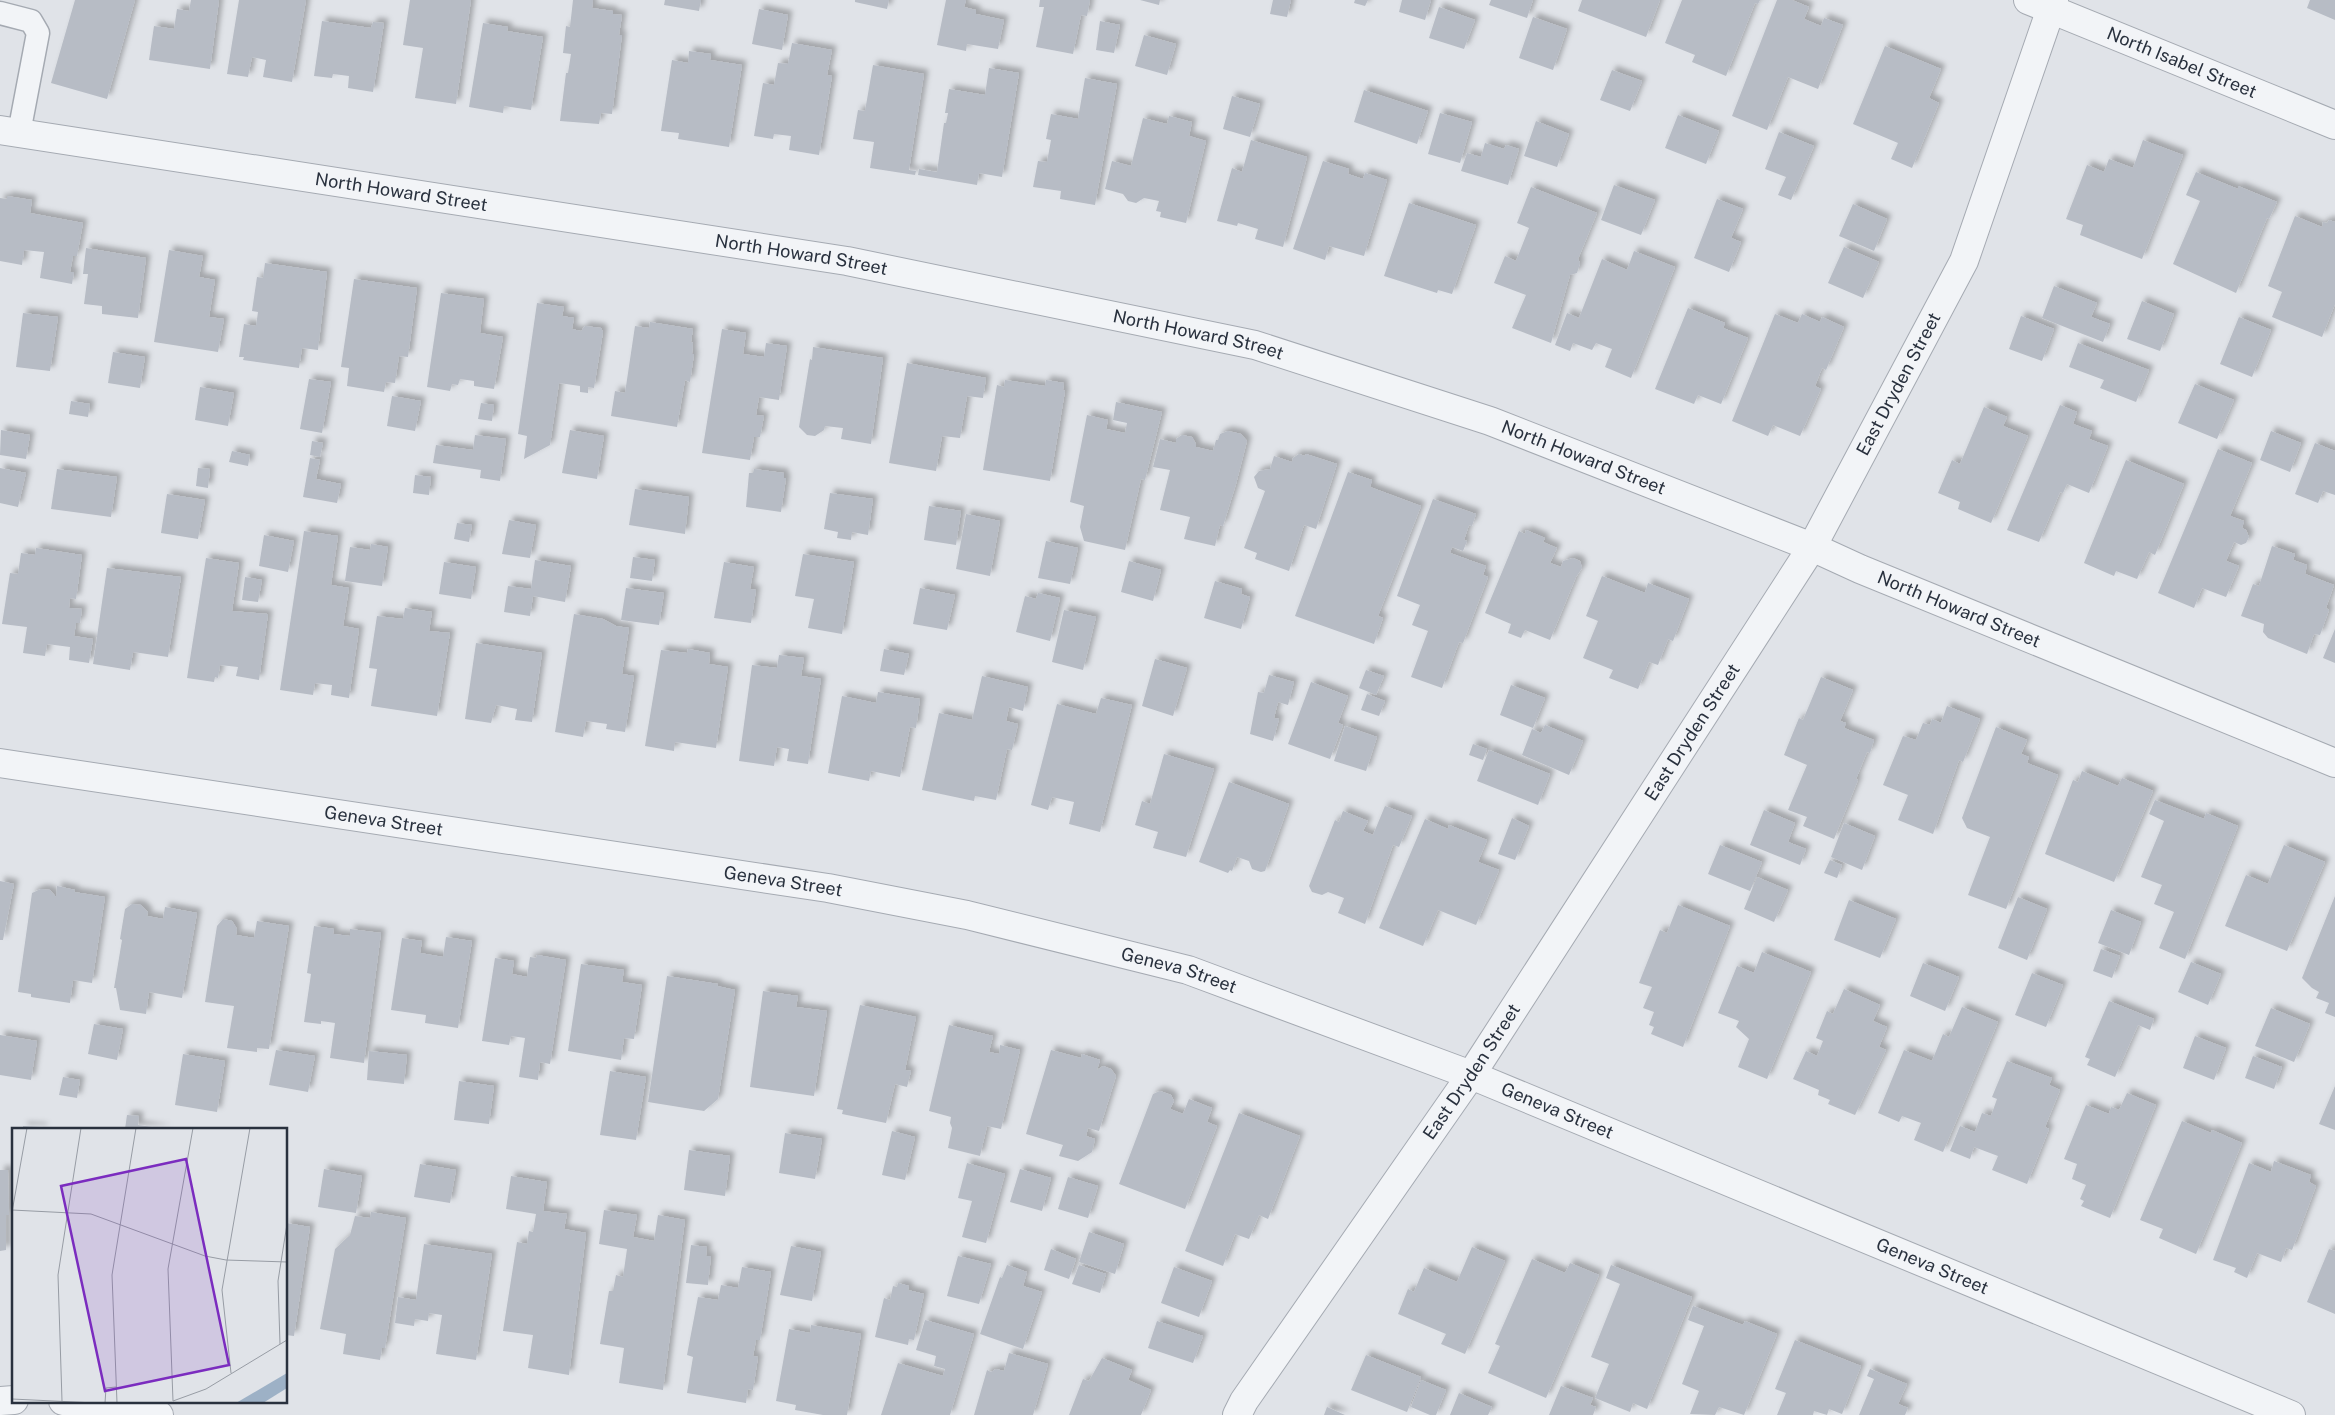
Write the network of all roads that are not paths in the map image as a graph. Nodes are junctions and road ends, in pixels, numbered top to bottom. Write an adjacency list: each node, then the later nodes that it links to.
1 (2045, 4): 3 (street, North Isabel Street); 5 (street, East Dryden Street)
2 (0, 13): 4 (lane)
3 (2335, 125)
4 (9, 131): 5 (street, North Howard Street)
5 (1812, 547): 7 (street, North Howard Street); 8 (street, East Dryden Street)
6 (0, 763): 8 (street, Geneva Street)
7 (2335, 763)
8 (1472, 1075): 11 (street, East Dryden Street); 12 (street, Geneva Street)
9 (70, 1402): 10 (street)
10 (158, 1415)
11 (1237, 1415)
12 (2291, 1415)

